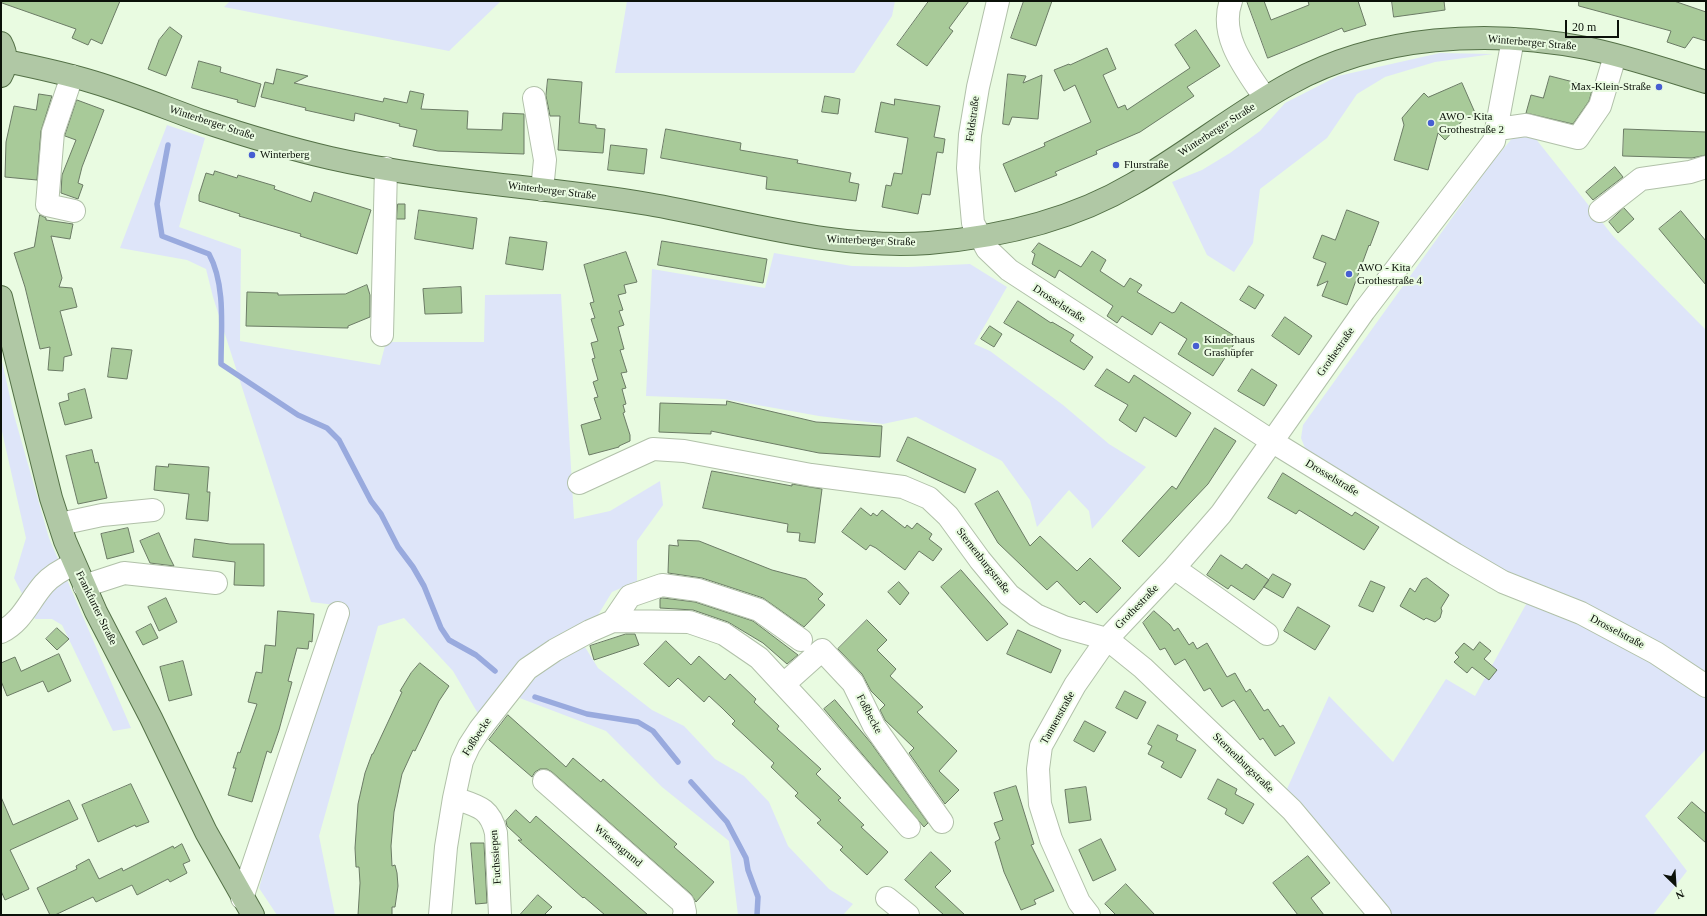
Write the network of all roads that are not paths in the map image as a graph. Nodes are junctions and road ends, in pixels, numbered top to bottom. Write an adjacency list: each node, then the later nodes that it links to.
1 (998, 1): 16 (street, Feldstraße)
2 (1231, 1): 9 (street)
3 (1514, 39): 4 (main road, Winterberger Straße); 9 (main road, Winterberger Straße); 10 (street, Grothestraße)
4 (1615, 56): 7 (main road, Winterberger Straße); 10 (street)
5 (3, 60): 6 (main road, Winterberger Straße)
6 (72, 76): 12 (main road, Winterberger Straße); 14 (street)
7 (1706, 82)
8 (534, 98): 13 (street)
9 (1265, 98): 16 (main road, Winterberger Straße)
10 (1498, 128): 19 (street, Grothestraße)
11 (1706, 167): 15 (street)
12 (386, 168): 13 (main road, Winterberger Straße); 18 (street)
13 (542, 190): 16 (main road, Winterberger Straße)
14 (74, 211)
15 (1600, 211)
16 (980, 237): 19 (street, Drosselstraße)
17 (1, 297): 22 (main road, Frankfurter Straße)
18 (382, 336)
19 (1273, 442): 24 (street, Grothestraße); 34 (street, Drosselstraße)
20 (580, 483): 31 (street, Sternenburgstraße)
21 (153, 510): 22 (street)
22 (60, 524): 23 (main road, Frankfurter Straße)
23 (74, 564): 26 (main road, Frankfurter Straße); 29 (street)
24 (1174, 568): 30 (street); 31 (street, Grothestraße)
25 (216, 583): 26 (street)
26 (84, 586): 40 (main road, Frankfurter Straße)
27 (338, 613): 40 (street, Frankfurter Straße)
28 (613, 621): 32 (street); 33 (street, Foßbecke); 36 (street, Foßbecke)
29 (1, 632)
30 (1267, 634)
31 (1106, 639): 45 (street, Tannenstraße); 46 (street, Sternenburgstraße)
32 (801, 640)
33 (784, 684): 37 (street, Foßbecke); 38 (street, Foßbecke)
34 (1706, 686)
35 (544, 782): 43 (street, Wiesengrund)
36 (454, 798): 41 (street, Foßbecke); 42 (street, Fuchssiepen)
37 (942, 822)
38 (909, 827)
39 (887, 898): 44 (street)
40 (248, 906)
41 (440, 915)
42 (500, 915)
43 (684, 915)
44 (908, 915)
45 (1089, 915)
46 (1380, 915)

